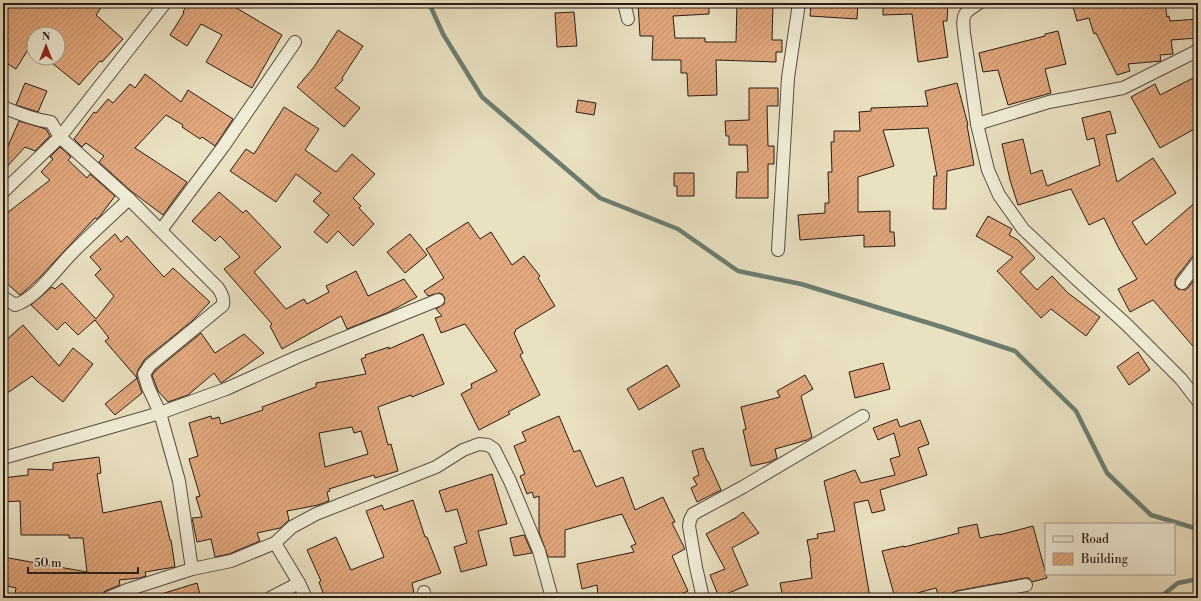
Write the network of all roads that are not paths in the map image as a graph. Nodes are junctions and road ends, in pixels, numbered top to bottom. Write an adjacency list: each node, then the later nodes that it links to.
1 (165, 3): 10 (street)
2 (624, 3): 5 (street)
3 (799, 3): 14 (street)
4 (979, 3): 9 (street)
5 (628, 18)
6 (295, 42): 13 (street)
7 (1198, 49): 9 (street)
8 (3, 107): 10 (street)
9 (977, 124): 19 (street)
10 (60, 137): 11 (street); 12 (street)
11 (3, 192)
12 (129, 199): 13 (street); 17 (street)
13 (161, 230): 20 (street)
14 (778, 250)
15 (1198, 262): 16 (street)
16 (1182, 283)
17 (3, 297)
18 (438, 300): 20 (street)
19 (1198, 401)
20 (160, 412): 22 (street); 24 (street)
21 (863, 416): 31 (street)
22 (3, 458)
23 (275, 543): 24 (street); 25 (street); 30 (street)
24 (192, 569): 27 (street)
25 (300, 583): 28 (street); 29 (street)
26 (1026, 585): 32 (street)
27 (108, 598)
28 (270, 598)
29 (306, 598)
30 (552, 598)
31 (703, 598)
32 (957, 598)

